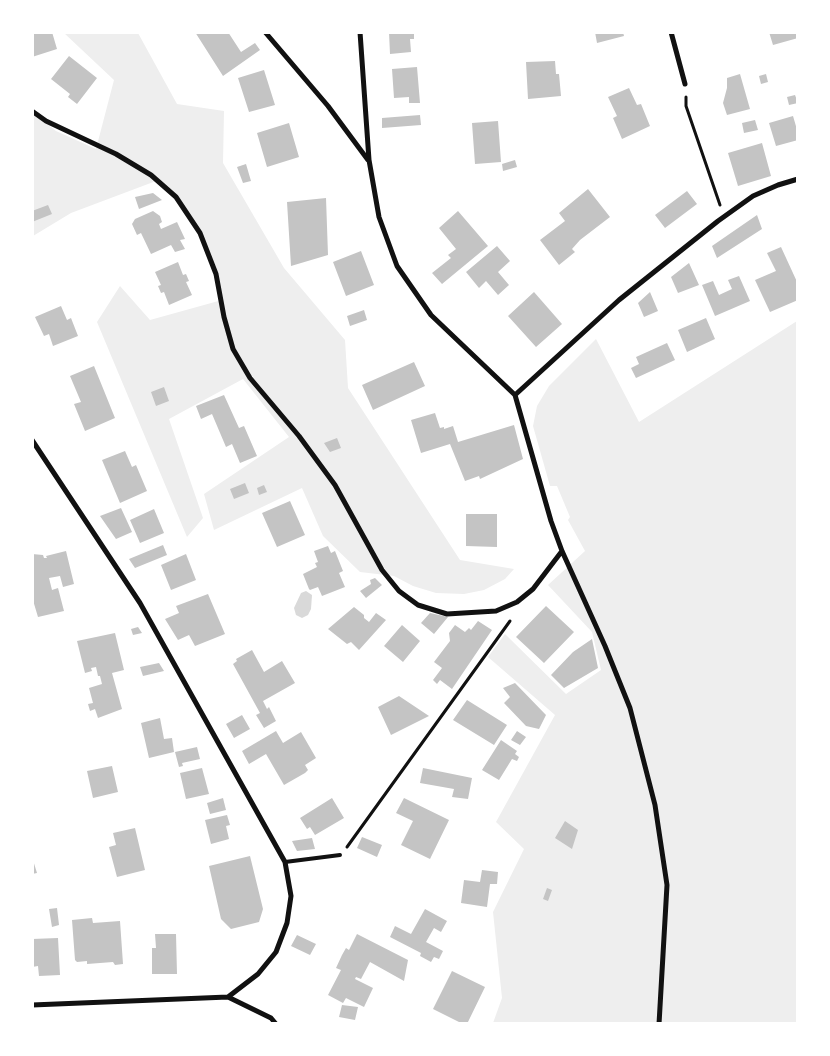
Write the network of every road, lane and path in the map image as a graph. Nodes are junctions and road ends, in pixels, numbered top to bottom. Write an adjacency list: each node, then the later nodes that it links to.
1 (265, 32): 6 (street)
2 (360, 32): 6 (street)
3 (671, 32): 4 (street)
4 (684, 84): 8 (path)
5 (32, 111): 12 (street)
6 (368, 160): 9 (street)
7 (798, 180): 9 (street)
8 (721, 208)
9 (515, 395): 11 (street)
10 (32, 440): 14 (street)
11 (562, 551): 12 (street); 18 (street)
12 (517, 602): 13 (path)
13 (340, 855): 14 (lane)
14 (285, 862): 15 (street)
15 (228, 997): 16 (street); 17 (street)
16 (32, 1005)
17 (276, 1024)
18 (660, 1024)

